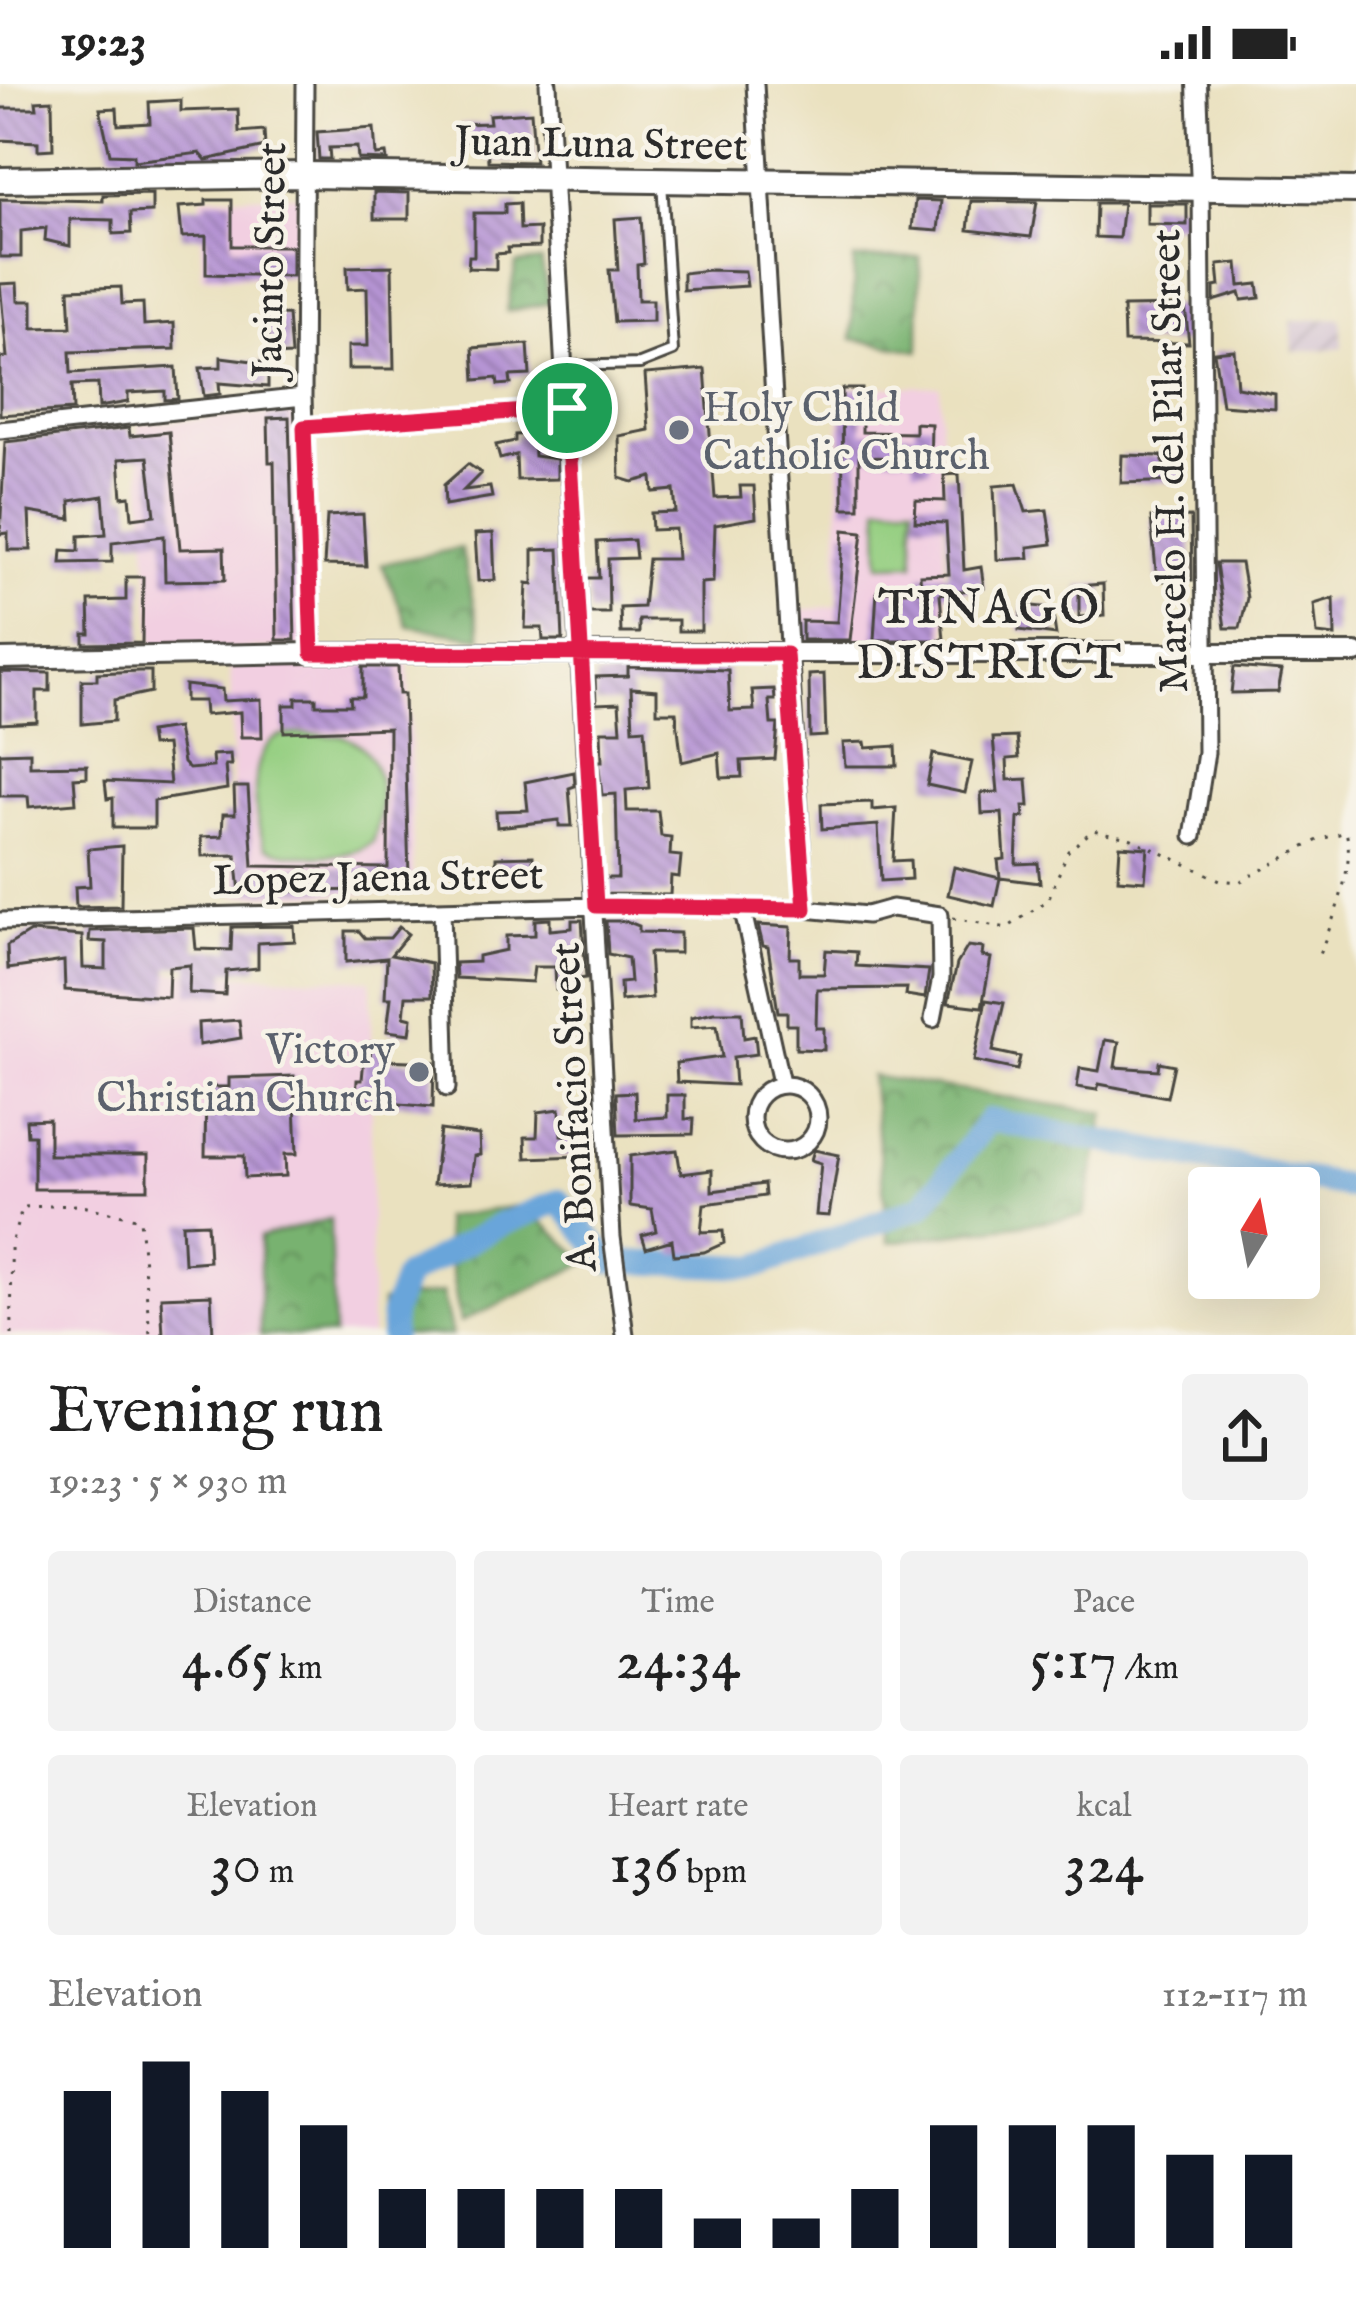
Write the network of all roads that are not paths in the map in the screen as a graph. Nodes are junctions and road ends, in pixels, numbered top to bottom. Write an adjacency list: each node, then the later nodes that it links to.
1 (305, 84): 5 (street, Jacinto Street)
2 (548, 84): 6 (street, A. Bonifacio Street)
3 (755, 84): 9 (street)
4 (1197, 84): 10 (street, Marcelo H. del Pilar Street)
5 (305, 176): 6 (main road, Juan Luna Street); 7 (main road, Juan Luna Street); 13 (street, Jacinto Street)
6 (556, 179): 8 (main road, Juan Luna Street); 12 (street, A. Bonifacio Street)
7 (0, 180)
8 (662, 181): 9 (main road, Juan Luna Street); 12 (lane)
9 (760, 184): 10 (main road, Juan Luna Street); 21 (street)
10 (1201, 188): 11 (main road, Juan Luna Street); 17 (street, Marcelo H. del Pilar Street)
11 (1356, 190)
12 (565, 366): 14 (street, A. Bonifacio Street)
13 (303, 397): 15 (street, Jacinto Street); 16 (street)
14 (567, 408): 15 (street); 20 (street, A. Bonifacio Street)
15 (304, 427): 18 (street, Jacinto Street)
16 (0, 430)
17 (1207, 651): 19 (street); 21 (street); 23 (street, Marcelo H. del Pilar Street)
18 (312, 653): 20 (street); 22 (street)
19 (1356, 653)
20 (579, 654): 21 (street); 24 (street, A. Bonifacio Street)
21 (786, 654): 26 (street)
22 (0, 659)
23 (1193, 836)
24 (596, 906): 25 (street, Lopez Jaena Street); 27 (street, Lopez Jaena Street); 32 (street, A. Bonifacio Street)
25 (742, 907): 26 (street, Lopez Jaena Street); 30 (street)
26 (805, 909): 29 (street, Lopez Jaena Street)
27 (442, 910): 28 (street, Lopez Jaena Street); 31 (street)
28 (0, 921)
29 (934, 1019)
30 (781, 1083): 30 (street)
31 (447, 1088)
32 (625, 1335)

